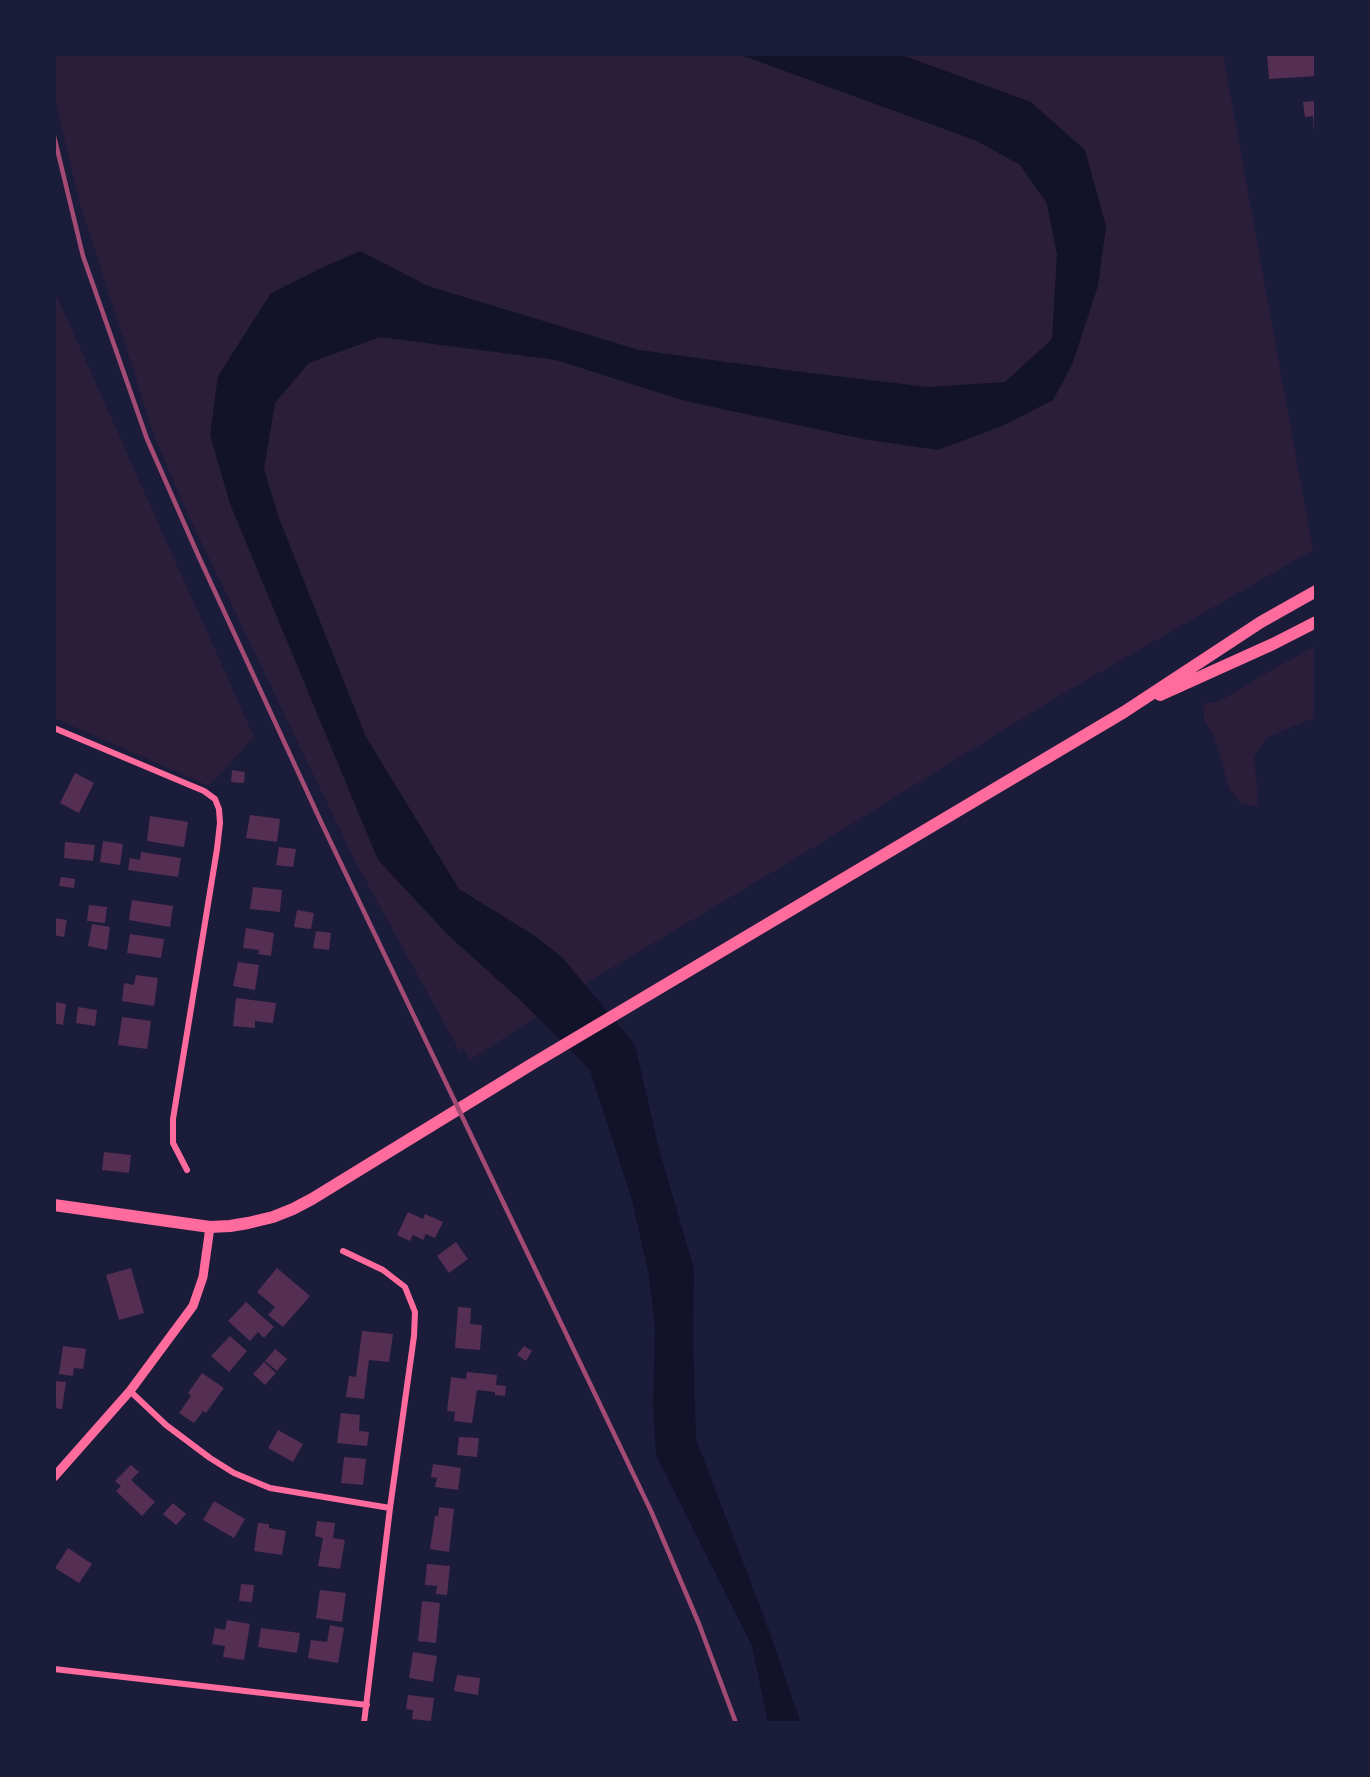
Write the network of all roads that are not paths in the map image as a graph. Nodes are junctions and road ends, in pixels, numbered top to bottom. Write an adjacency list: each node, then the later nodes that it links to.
1 (1316, 591): 3 (main road)
2 (1316, 622): 3 (main road)
3 (1124, 712): 7 (main road)
4 (54, 728): 5 (street)
5 (187, 1170)
6 (54, 1205): 7 (main road)
7 (210, 1227): 9 (street)
8 (343, 1251): 11 (street)
9 (130, 1391): 10 (street); 11 (street)
10 (54, 1477)
11 (390, 1508): 13 (street)
12 (54, 1669): 13 (street)
13 (367, 1705): 14 (street)
14 (364, 1723)

